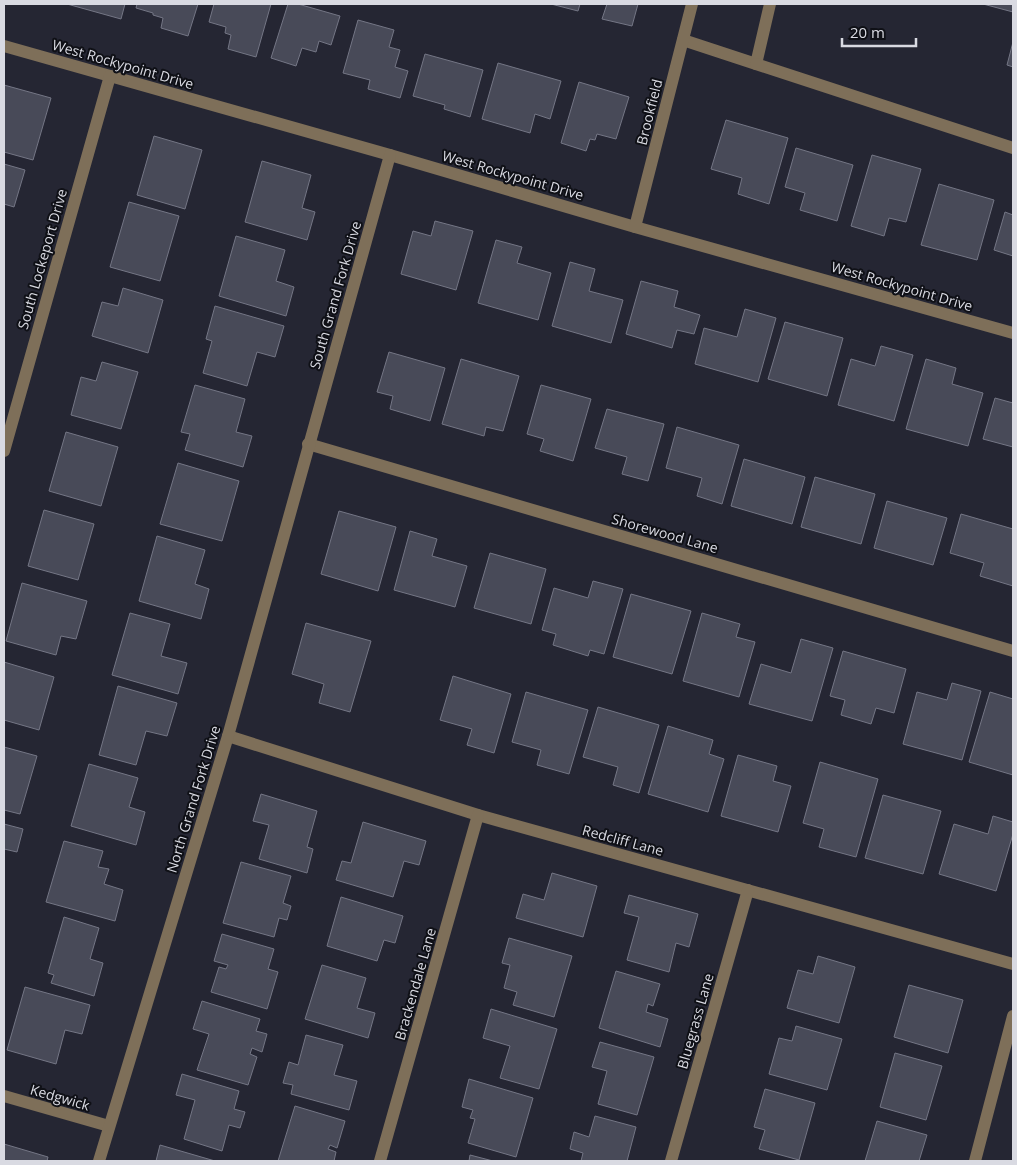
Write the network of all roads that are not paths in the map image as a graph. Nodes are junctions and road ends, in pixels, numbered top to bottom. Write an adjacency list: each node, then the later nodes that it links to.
1 (692, 4): 3 (street, Brookfield)
2 (770, 4): 5 (street)
3 (683, 40): 5 (street); 9 (street, Brookfield)
4 (4, 46): 6 (street, West Rockypoint Drive)
5 (756, 64): 7 (street)
6 (110, 76): 8 (street, West Rockypoint Drive); 12 (street, South Lockeport Drive)
7 (1013, 148)
8 (390, 155): 9 (street, West Rockypoint Drive); 11 (street, South Grand Fork Drive)
9 (635, 227): 10 (street, West Rockypoint Drive)
10 (1013, 333)
11 (308, 444): 13 (street, Shorewood Lane); 14 (street, North Grand Fork Drive)
12 (4, 451)
13 (1013, 651)
14 (228, 736): 15 (street, Redcliff Lane); 20 (street, North Grand Fork Drive)
15 (478, 815): 16 (street, Redcliff Lane); 22 (street, Brackendale Lane)
16 (748, 890): 17 (street, Redcliff Lane); 23 (street, Bluegrass Lane)
17 (1013, 964)
18 (1013, 1016): 24 (street)
19 (4, 1096): 20 (street, Kedgwick)
20 (109, 1126): 21 (street, North Grand Fork Drive)
21 (99, 1161)
22 (380, 1161)
23 (671, 1161)
24 (975, 1161)

